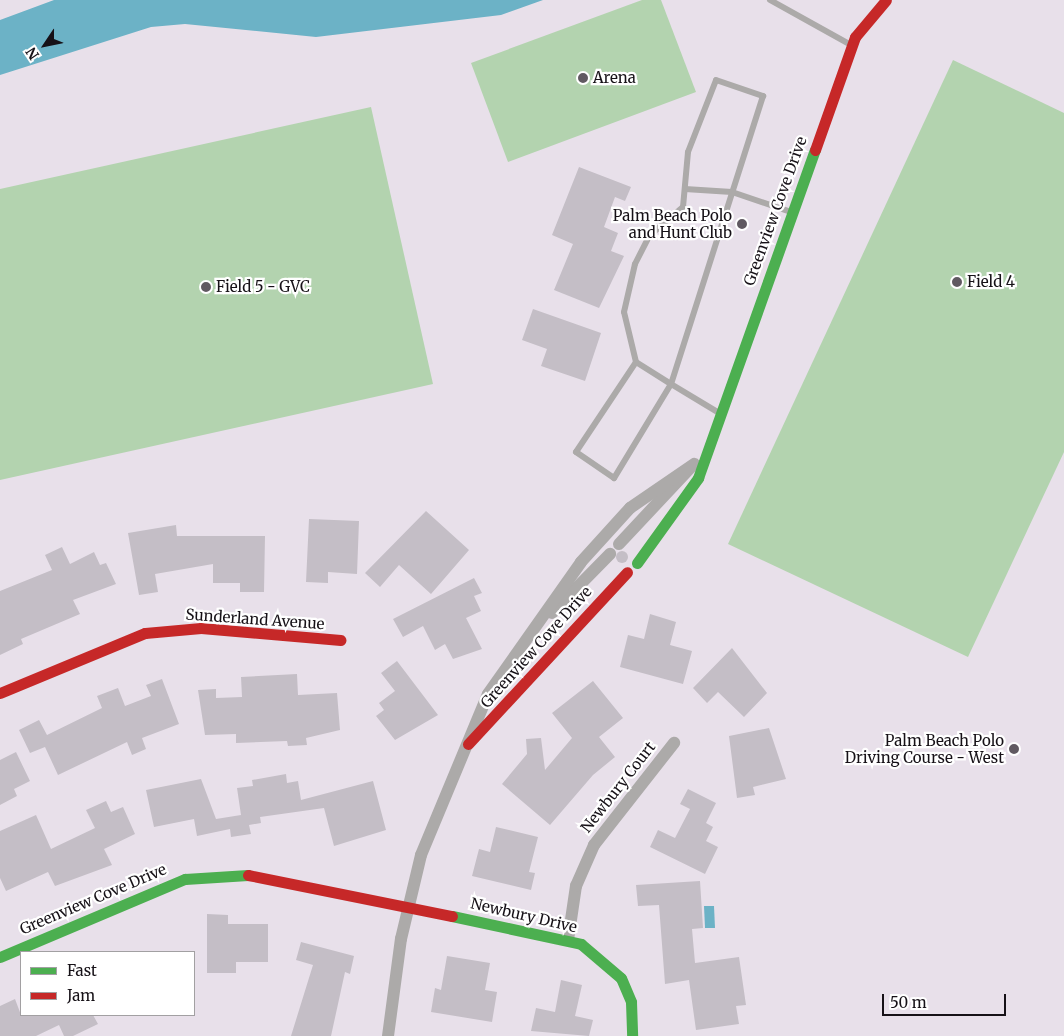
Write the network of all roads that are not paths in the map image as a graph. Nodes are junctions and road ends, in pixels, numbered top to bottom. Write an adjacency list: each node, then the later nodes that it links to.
1 (770, 0): 3 (lane)
2 (886, 0): 3 (street, Greenview Cove Drive)
3 (852, 46): 6 (street, Greenview Cove Drive)
4 (685, 188): 5 (lane); 5 (lane); 7 (lane)
5 (732, 192): 6 (lane); 8 (lane)
6 (792, 212): 9 (street, Greenview Cove Drive)
7 (636, 362): 8 (lane); 8 (lane)
8 (671, 384): 9 (lane)
9 (720, 413): 10 (street, Greenview Cove Drive)
10 (710, 441): 11 (street, Greenview Cove Drive); 14 (street, Greenview Cove Drive)
11 (694, 464): 12 (street, Greenview Cove Drive); 17 (street, Greenview Cove Drive)
12 (619, 544)
13 (610, 554): 17 (street, Greenview Cove Drive)
14 (637, 563)
15 (628, 572): 20 (street, Greenview Cove Drive)
16 (340, 640): 18 (street, Sunderland Avenue)
17 (525, 640): 20 (street, Greenview Cove Drive)
18 (0, 693)
19 (674, 743): 22 (street, Newbury Court)
20 (468, 744): 21 (street, Greenview Cove Drive)
21 (408, 905): 22 (street, Newbury Drive); 23 (street, Greenview Cove Drive); 24 (street, Greenview Cove Drive)
22 (568, 940): 25 (street, Newbury Drive)
23 (0, 956)
24 (388, 1036)
25 (632, 1036)

